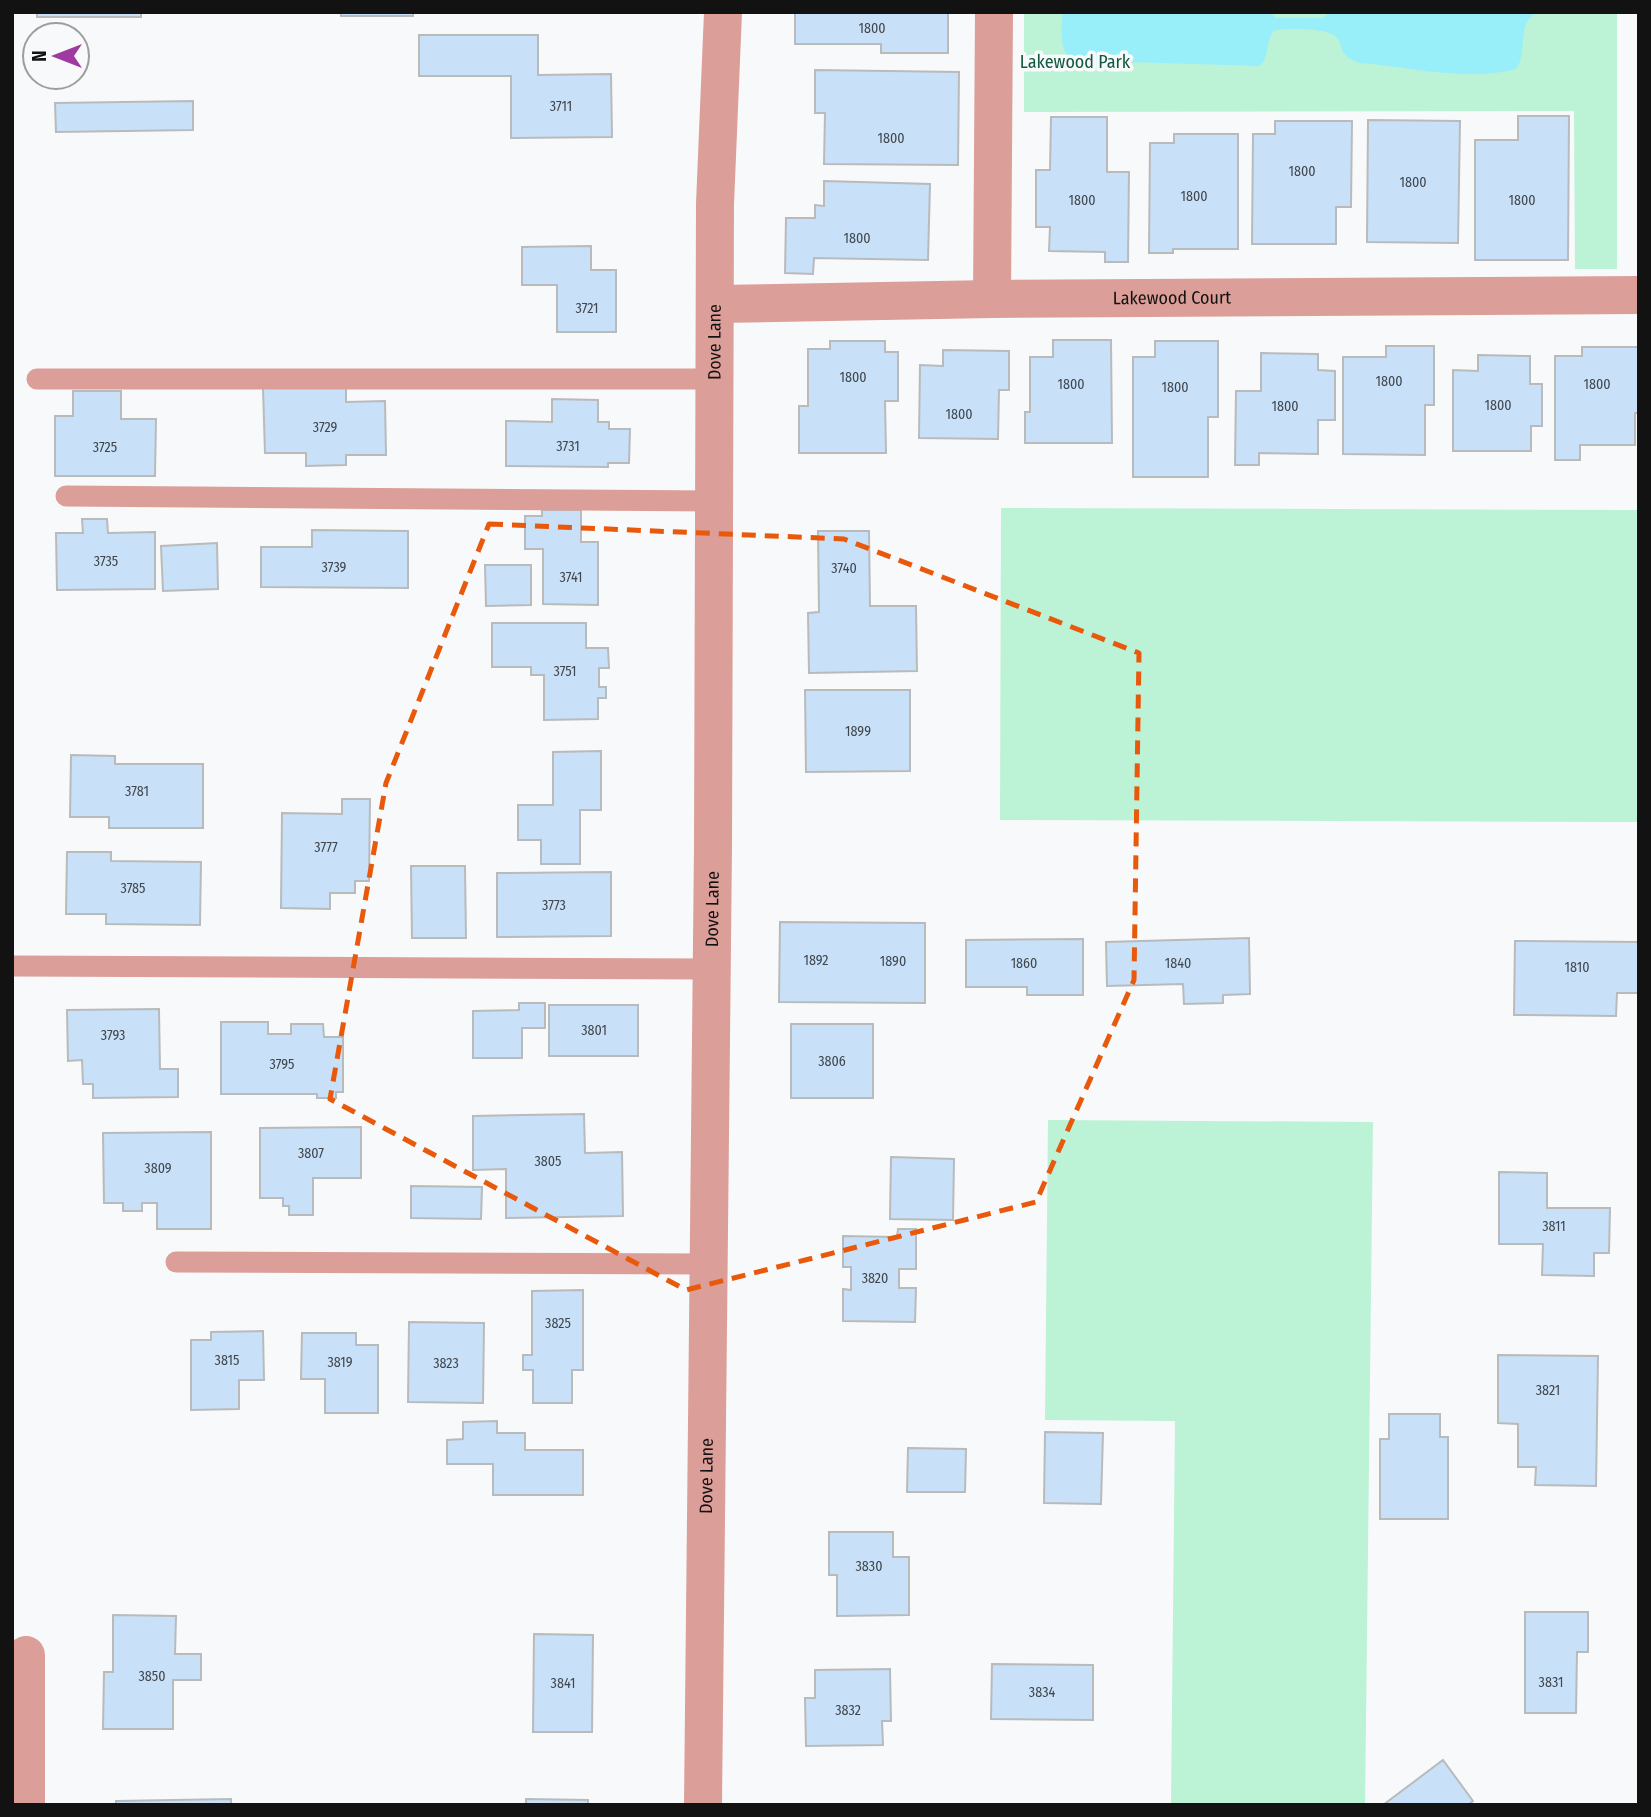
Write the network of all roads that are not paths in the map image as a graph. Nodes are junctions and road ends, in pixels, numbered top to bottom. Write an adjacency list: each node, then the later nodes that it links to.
1 (723, 12): 5 (street, Dove Lane)
2 (994, 12): 4 (street)
3 (1639, 295): 4 (street, Lakewood Court)
4 (992, 299): 5 (street, Lakewood Court)
5 (716, 304): 7 (street, Dove Lane)
6 (37, 379): 7 (lane)
7 (714, 379): 9 (street, Dove Lane)
8 (66, 496): 9 (lane)
9 (713, 501): 11 (street, Dove Lane)
10 (12, 966): 11 (lane)
11 (710, 969): 13 (street, Dove Lane)
12 (176, 1262): 13 (lane)
13 (708, 1264): 16 (street, Dove Lane)
14 (26, 1655): 15 (street)
15 (26, 1805)
16 (703, 1805)

